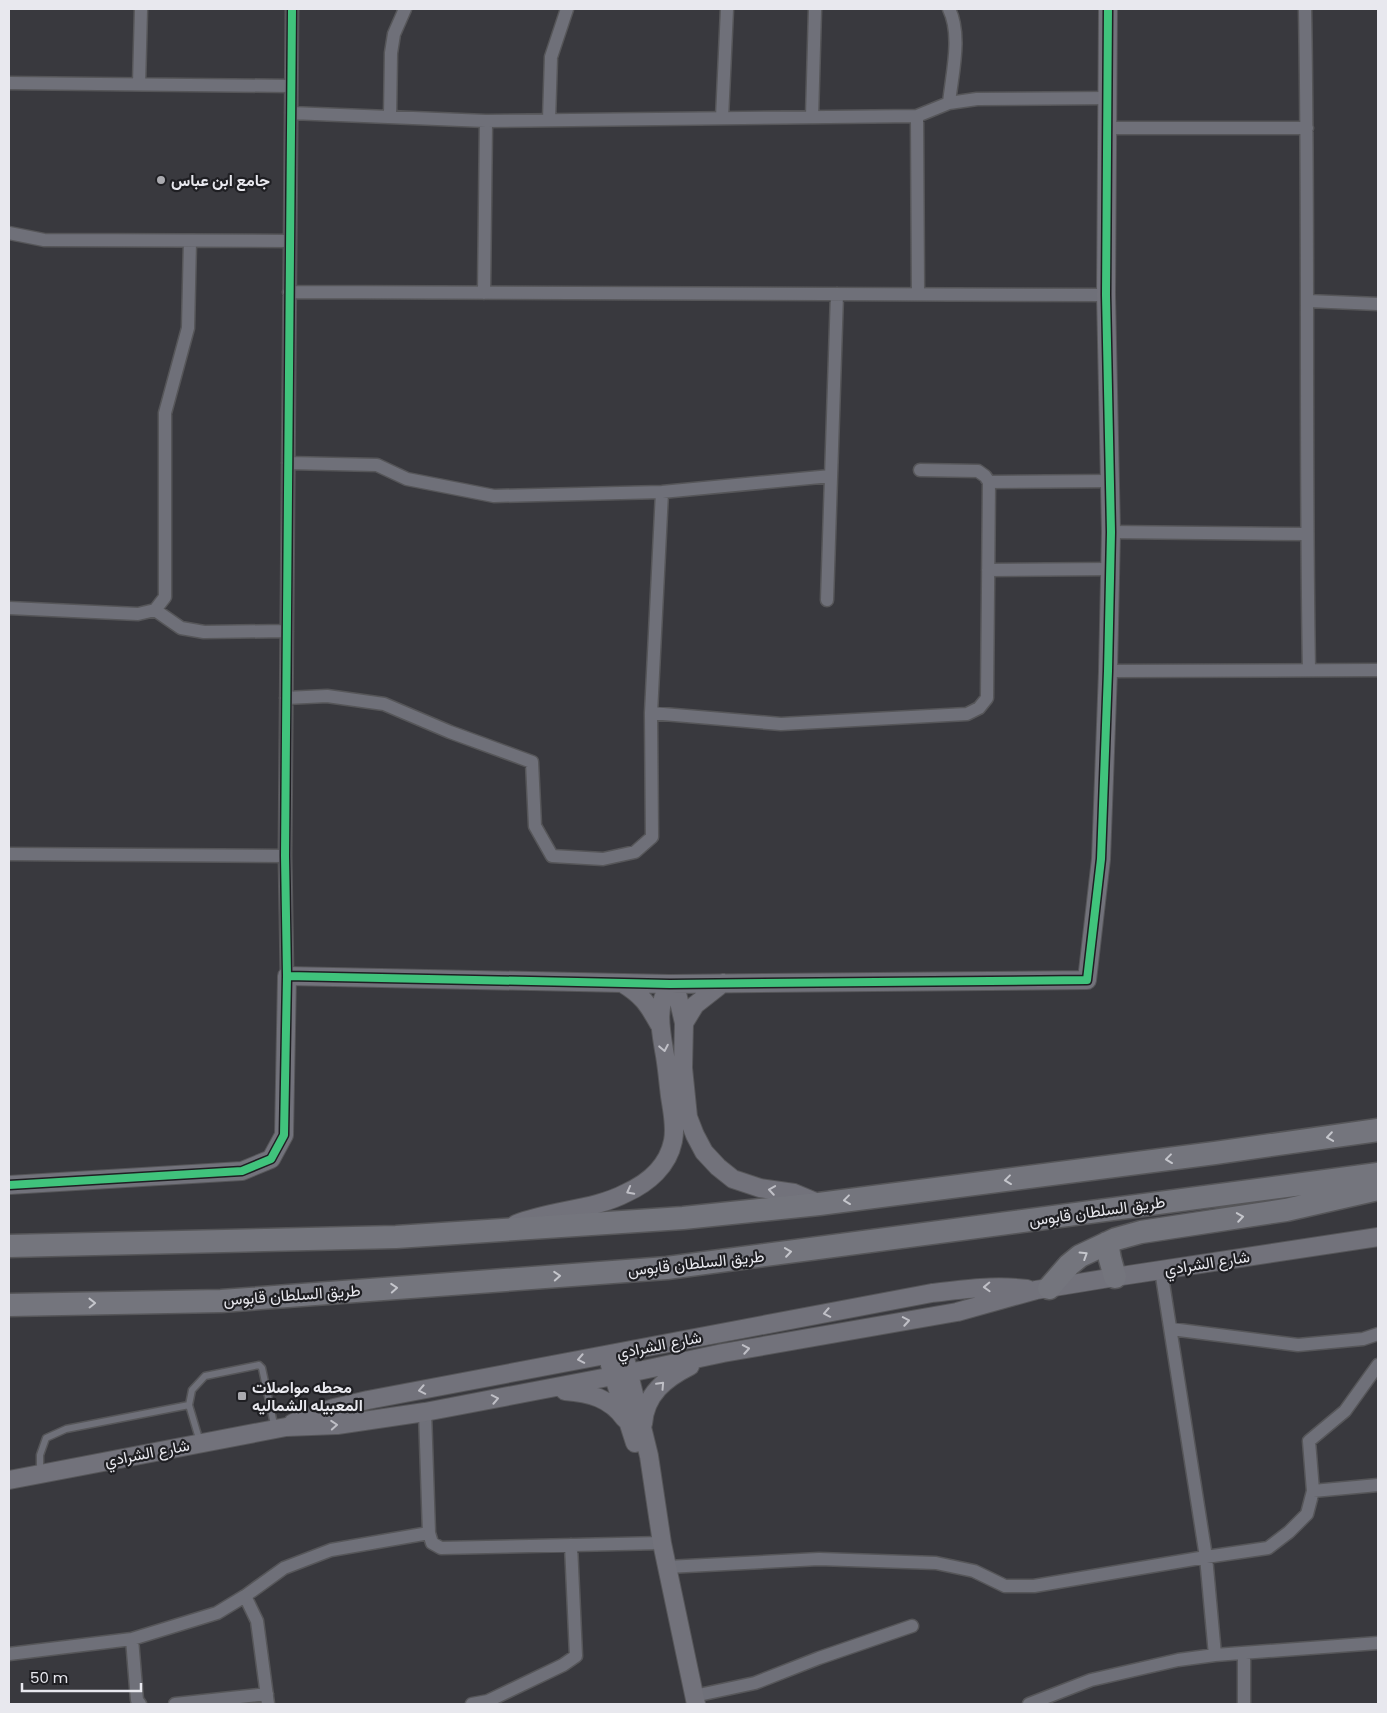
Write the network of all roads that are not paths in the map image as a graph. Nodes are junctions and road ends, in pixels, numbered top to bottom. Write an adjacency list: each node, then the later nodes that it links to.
1 (140, 9): 11 (street)
2 (292, 9): 12 (street)
3 (405, 9): 17 (street)
4 (566, 9): 20 (street)
5 (728, 9): 19 (street)
6 (815, 9): 18 (street)
7 (949, 9): 14 (street)
8 (1108, 9): 13 (street)
9 (1306, 9): 23 (street)
10 (9, 83): 11 (street)
11 (139, 84): 12 (street)
12 (291, 86): 15 (street)
13 (1108, 98): 14 (street); 22 (street)
14 (950, 103): 16 (street)
15 (291, 113): 17 (street); 26 (street)
16 (917, 116): 18 (street); 30 (street)
17 (390, 117): 21 (street)
18 (812, 117): 19 (street)
19 (722, 118): 20 (street)
20 (548, 120): 21 (street)
21 (486, 121): 28 (street)
22 (1107, 128): 23 (street); 31 (street)
23 (1307, 128): 32 (street)
24 (9, 233): 25 (street)
25 (190, 241): 26 (street); 46 (street)
26 (290, 241): 27 (street)
27 (290, 292): 28 (street); 34 (street)
28 (484, 293): 29 (street)
29 (837, 294): 30 (street); 36 (street)
30 (918, 294): 31 (street)
31 (1106, 295): 37 (street)
32 (1308, 301): 33 (street); 41 (street)
33 (1378, 304)
34 (288, 463): 39 (street); 47 (street)
35 (920, 470): 38 (street)
36 (832, 476): 39 (street); 44 (street)
37 (1110, 480): 38 (street); 40 (street)
38 (989, 482): 43 (street)
39 (662, 492): 52 (street)
40 (1111, 532): 41 (street); 42 (street)
41 (1306, 534): 48 (street)
42 (1110, 569): 43 (street); 50 (street)
43 (988, 570): 52 (street)
44 (827, 600)
45 (9, 608): 46 (street)
46 (155, 610): 47 (street)
47 (287, 630): 51 (street)
48 (1309, 670): 49 (street); 50 (street)
49 (1378, 670)
50 (1108, 671): 57 (street)
51 (286, 698): 52 (street); 54 (street)
52 (651, 712)
53 (9, 854): 54 (street)
54 (285, 856): 55 (street)
55 (287, 976): 56 (street); 63 (street)
56 (622, 983): 58 (street); 60 (street)
57 (723, 983): 58 (street); 59 (street)
58 (670, 984): 59 (street); 60 (street)
59 (684, 1023): 65 (street, one-way to 59)
60 (659, 1024): 66 (street, one-way to 66)
61 (1378, 1130): 65 (highway, one-way to 65)
62 (1378, 1174): 74 (highway, طريق السلطان قابوس, one-way to 62)
63 (9, 1185)
64 (1378, 1189): 68 (highway, one-way to 64)
65 (819, 1204): 66 (highway)
66 (502, 1230): 69 (highway)
67 (1378, 1237): 70 (street, شارع الشرادي)
68 (1107, 1243): 71 (highway); 72 (highway, one-way to 68)
69 (9, 1246)
70 (1161, 1270): 71 (street, شارع الشرادي); 76 (street)
71 (1115, 1276): 72 (street, شارع الشرادي)
72 (1042, 1289): 78 (street, شارع الشرادي, one-way to 78); 79 (street, شارع الشرادي, one-way to 72)
73 (9, 1304): 74 (highway, طريق السلطان قابوس)
74 (64, 1304): 75 (street)
75 (9, 1315)
76 (1171, 1329): 77 (street); 96 (street)
77 (1378, 1334)
78 (624, 1351): 80 (street, شارع الشرادي); 82 (street)
79 (723, 1353): 82 (street, شارع الشرادي); 87 (street, one-way to 79)
80 (606, 1355): 82 (street); 86 (street, شارع الشرادي, one-way to 86)
81 (1378, 1365): 92 (street)
82 (621, 1374): 83 (street, شارع الشرادي); 87 (street)
83 (538, 1390): 85 (street, شارع الشرادي, one-way to 83); 87 (street)
84 (189, 1405): 86 (lane); 88 (lane); 89 (lane)
85 (425, 1412): 86 (street, شارع الشرادي, one-way to 85); 93 (street)
86 (280, 1428): 88 (street, شارع الشرادي)
87 (637, 1429): 94 (street)
88 (200, 1442): 89 (street, شارع الشرادي)
89 (40, 1474): 90 (street, شارع الشرادي)
90 (9, 1480)
91 (1378, 1485): 92 (street)
92 (1313, 1491): 96 (street)
93 (430, 1533): 95 (street); 98 (street)
94 (662, 1543): 95 (street); 97 (street)
95 (571, 1545): 109 (street)
96 (1206, 1557): 97 (street); 104 (street)
97 (667, 1567): 106 (street)
98 (245, 1596): 100 (street); 105 (street)
99 (912, 1626): 106 (street)
100 (132, 1639): 103 (street); 107 (street)
101 (1378, 1643): 102 (street)
102 (1244, 1653): 104 (street); 111 (street)
103 (9, 1654)
104 (1215, 1654): 110 (street)
105 (267, 1699): 108 (street)
106 (695, 1700)
107 (140, 1704)
108 (175, 1704)
109 (472, 1704)
110 (1030, 1704)
111 (1244, 1704)

